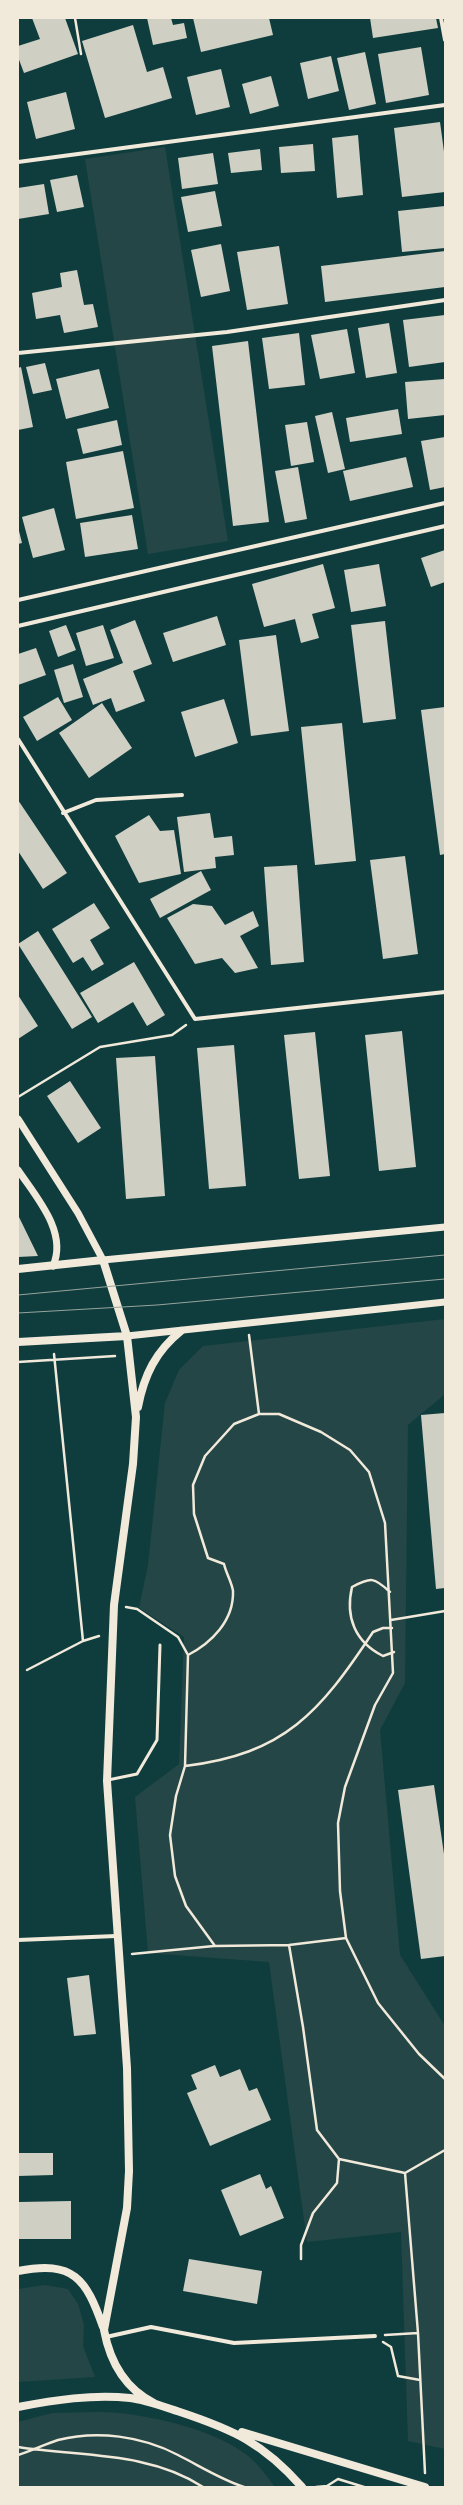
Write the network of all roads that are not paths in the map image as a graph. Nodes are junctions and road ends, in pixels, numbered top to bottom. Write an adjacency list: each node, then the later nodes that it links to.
1 (442, 18): 2 (street)
2 (445, 40)
3 (445, 105): 4 (street)
4 (18, 162)
5 (445, 300): 6 (street)
6 (18, 353)
7 (445, 503): 9 (street)
8 (445, 526): 10 (street)
9 (18, 600)
10 (18, 626)
11 (18, 739): 13 (street)
12 (182, 795): 13 (street)
13 (63, 813): 14 (street)
14 (445, 992)
15 (18, 1119): 18 (street)
16 (18, 1170): 19 (street)
17 (445, 1227): 18 (street)
18 (103, 1260): 19 (main road); 23 (main road)
19 (53, 1266): 20 (main road)
20 (18, 1269)
21 (445, 1302): 22 (street)
22 (181, 1331): 23 (street); 25 (main road)
23 (127, 1336): 24 (main road); 25 (main road)
24 (18, 1342)
25 (136, 1418): 27 (main road)
26 (160, 1645): 27 (lane)
27 (106, 1781): 28 (main road)
28 (116, 1936): 29 (street); 31 (main road)
29 (18, 1940)
30 (18, 2271): 31 (main road)
31 (105, 2333): 32 (street); 33 (main road)
32 (375, 2336)
33 (154, 2404): 34 (main road); 35 (main road)
34 (18, 2407)
35 (221, 2425): 36 (main road); 37 (main road)
36 (425, 2483)
37 (302, 2487)

